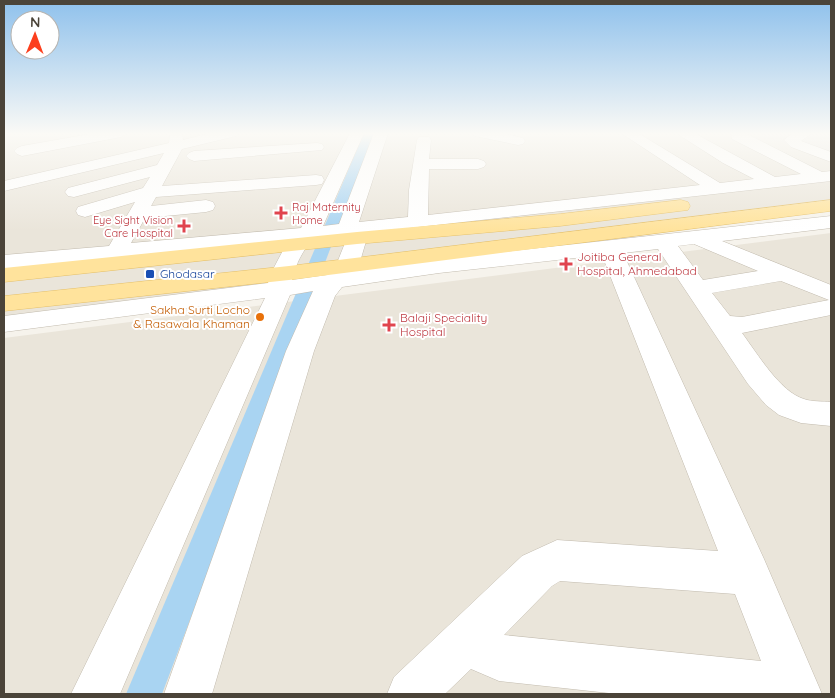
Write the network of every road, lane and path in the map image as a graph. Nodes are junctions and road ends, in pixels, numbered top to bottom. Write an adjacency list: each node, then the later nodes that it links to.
1 (43, 166): 13 (street)
2 (159, 166): 15 (street)
3 (170, 166): 16 (street)
4 (225, 166): 17 (street)
5 (342, 166): 25 (street)
6 (369, 166): 23 (street)
7 (421, 166): 21 (street)
8 (680, 166): 14 (street)
9 (740, 166): 12 (street)
10 (794, 166): 11 (street)
11 (827, 181): 12 (street); 23 (main road)
12 (772, 182): 14 (street)
13 (4, 186)
14 (716, 188): 21 (street)
15 (74, 192)
16 (150, 192): 17 (street); 19 (street); 20 (street)
17 (226, 200): 17 (street); 20 (street); 27 (street)
18 (831, 205): 31 (main road)
19 (85, 211)
20 (138, 213): 29 (street)
21 (418, 221): 23 (street)
22 (831, 222): 24 (street)
23 (352, 234): 25 (main road); 31 (street)
24 (693, 237): 26 (street); 36 (street)
25 (302, 239): 27 (street); 32 (main road); 34 (street)
26 (662, 241): 28 (street); 35 (street)
27 (206, 243): 29 (street)
28 (610, 248): 31 (street); 42 (street)
29 (116, 252): 30 (street)
30 (4, 262)
31 (339, 271): 34 (street); 46 (street)
32 (4, 275)
33 (776, 275): 35 (street)
34 (284, 278): 37 (main road); 39 (street); 45 (street)
35 (698, 288): 40 (street)
36 (831, 293)
37 (4, 304)
38 (831, 307): 40 (street)
39 (4, 324)
40 (723, 324): 41 (street)
41 (831, 414)
42 (749, 574): 43 (street); 44 (street)
43 (470, 637): 44 (street); 47 (street)
44 (796, 691)
45 (95, 694)
46 (188, 694)
47 (411, 694)

